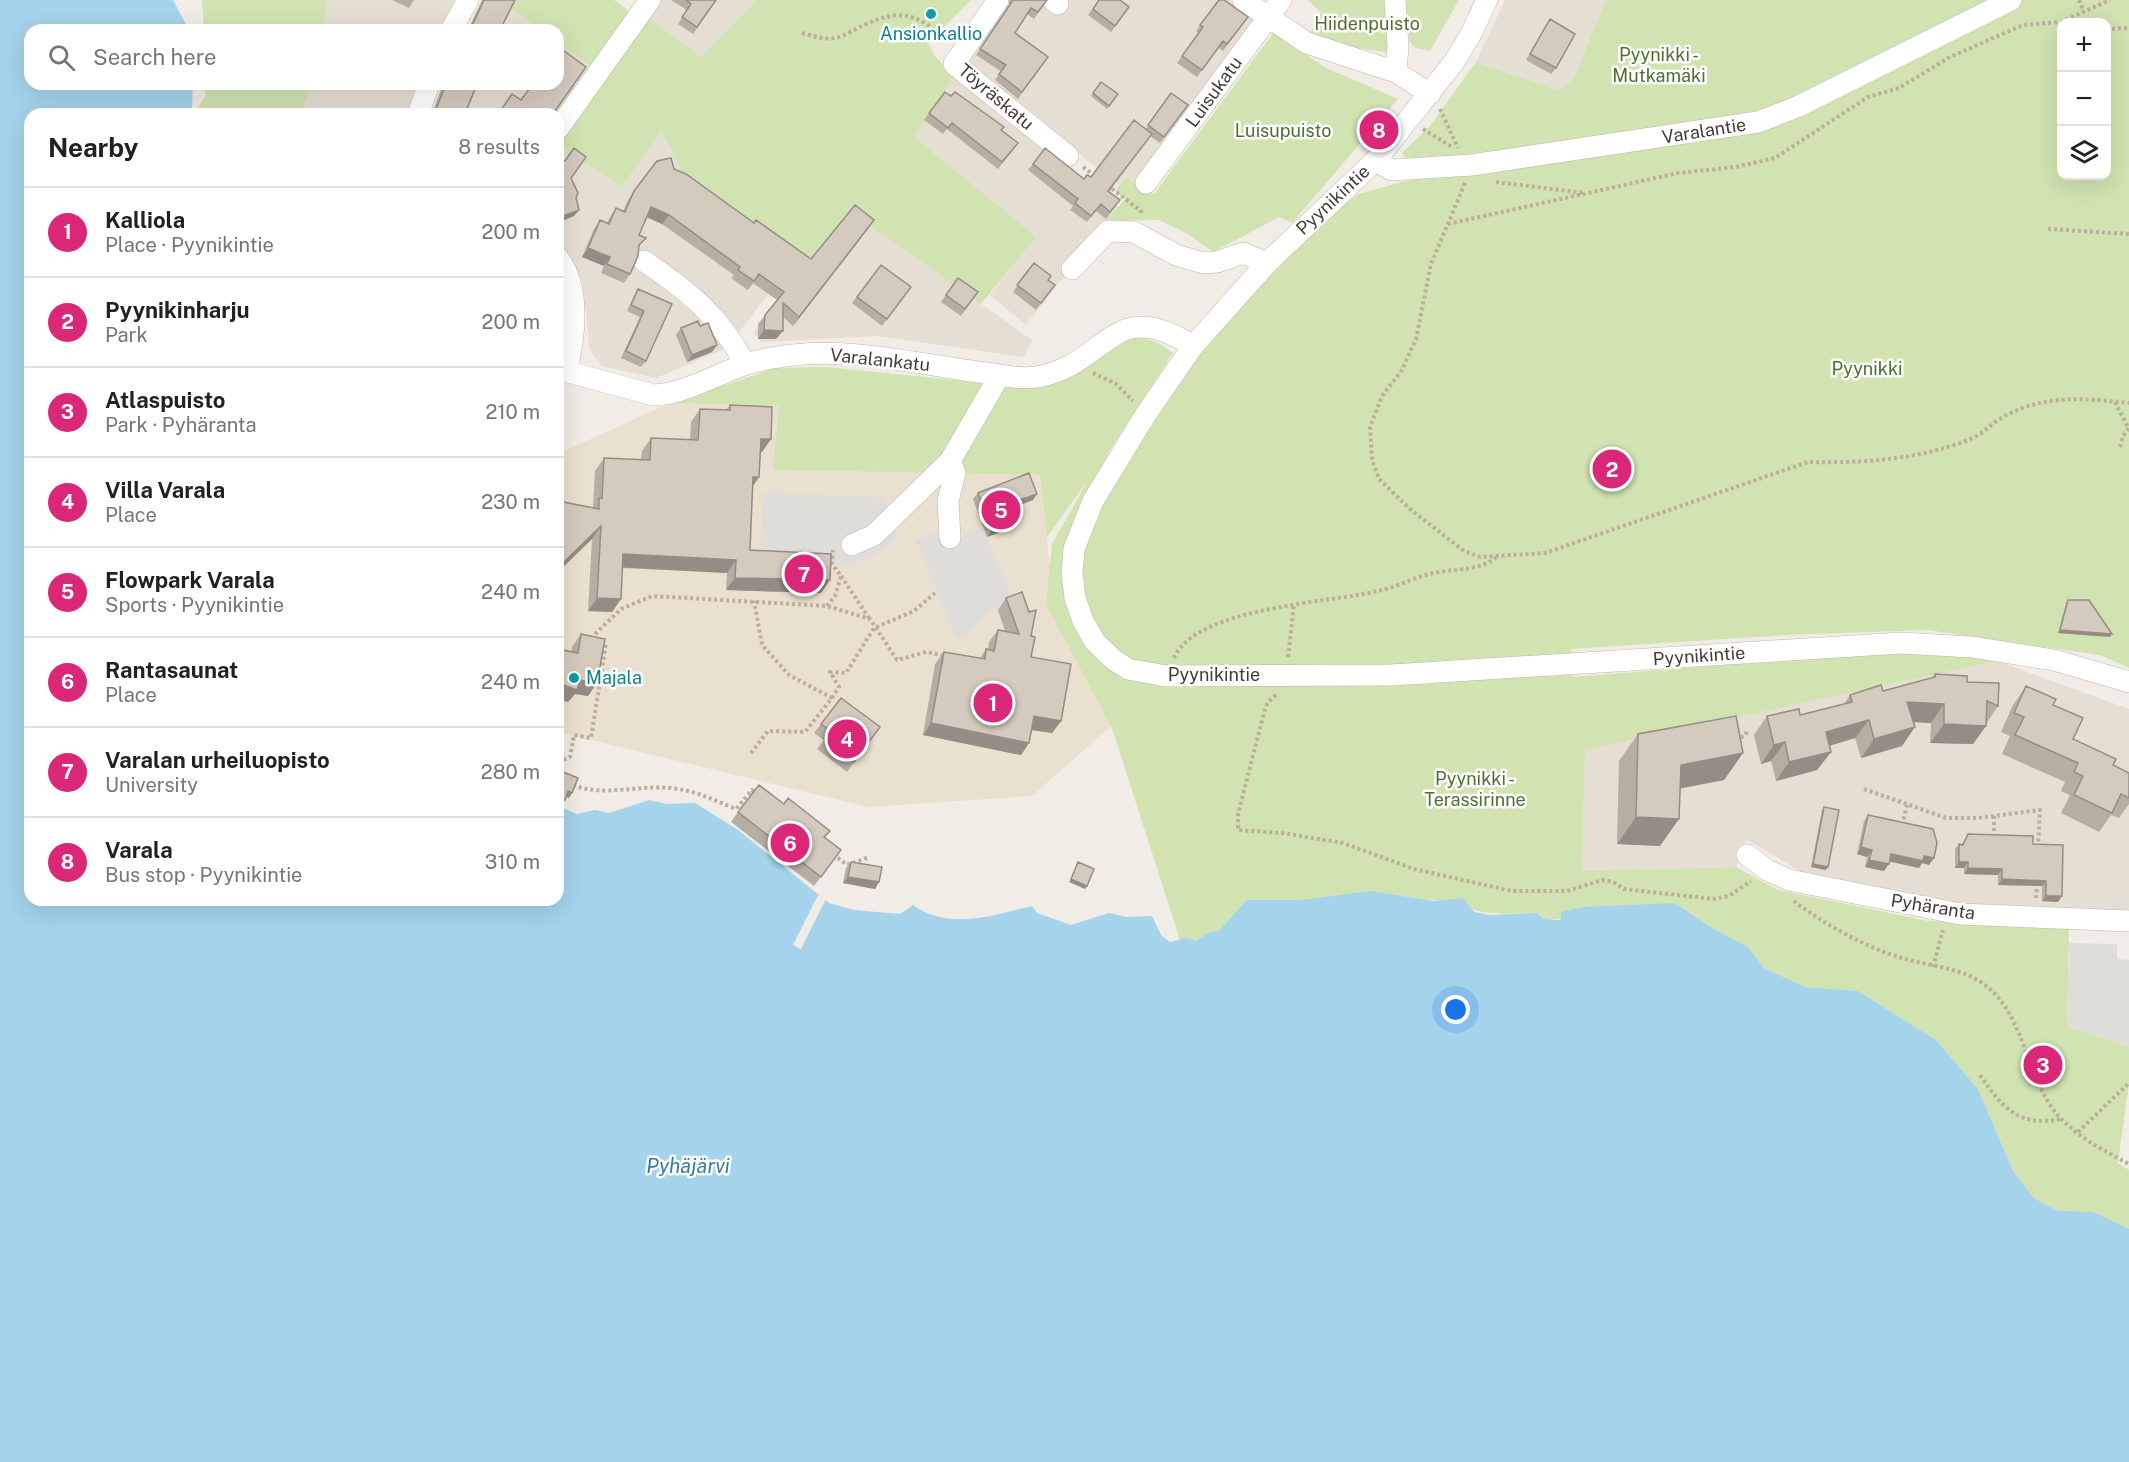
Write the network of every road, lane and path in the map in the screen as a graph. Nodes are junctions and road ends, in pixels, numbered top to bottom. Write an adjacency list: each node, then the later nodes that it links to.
1 (468, 0): 15 (street)
2 (650, 0): 24 (street)
3 (998, 0): 19 (street, Töyräskatu)
4 (1244, 0): 12 (street)
5 (1281, 0): 12 (street, Luisukatu)
6 (1395, 0): 20 (street)
7 (1487, 0): 22 (street, Pyynikintie)
8 (2011, 0): 26 (street, Varalantie)
9 (2079, 0): 11 (path)
10 (2110, 0): 11 (path)
11 (2084, 12): 13 (path)
12 (1269, 18): 20 (street); 29 (street, Luisukatu)
13 (2071, 18)
14 (2057, 22): 30 (path)
15 (454, 24)
16 (2129, 28): 17 (path)
17 (2111, 29)
18 (802, 33): 19 (path)
19 (960, 55): 25 (street, Töyräskatu)
20 (1396, 72): 22 (street)
21 (427, 90): 23 (street)
22 (1435, 101): 26 (path); 27 (street, Pyynikintie)
23 (420, 108)
24 (564, 121)
25 (1068, 156): 33 (path)
26 (1466, 158): 27 (street, Varalantie); 31 (path)
27 (1374, 161): 36 (street, Pyynikintie)
28 (1489, 181): 30 (path)
29 (1146, 183)
30 (1588, 193): 31 (path)
31 (1448, 224): 53 (path)
32 (2048, 229): 34 (path)
33 (1134, 232): 36 (street); 38 (street)
34 (2129, 234)
35 (644, 261): 42 (street)
36 (1267, 263): 39 (street, Pyynikintie)
37 (564, 269): 41 (street)
38 (1072, 269)
39 (1193, 346): 40 (street, Varalankatu); 47 (street, Pyynikintie)
40 (1071, 363): 44 (street, Varalankatu); 47 (path)
41 (564, 364)
42 (745, 364): 43 (street, Varalankatu); 44 (street, Varalankatu)
43 (564, 371)
44 (1000, 375): 50 (street)
45 (2114, 401): 46 (path); 48 (path); 53 (path)
46 (2129, 403)
47 (1146, 414): 65 (street, Pyynikintie)
48 (2129, 428): 49 (path)
49 (2120, 447)
50 (950, 461): 51 (street); 52 (street)
51 (950, 538)
52 (843, 544): 54 (path)
53 (1496, 558): 57 (path)
54 (841, 576): 58 (path); 59 (path)
55 (935, 593): 60 (path)
56 (754, 601): 58 (path); 61 (path); 68 (path)
57 (1294, 604): 64 (path); 65 (path)
58 (827, 606): 59 (path)
59 (870, 619): 60 (path)
60 (874, 628): 63 (path); 68 (path)
61 (595, 634)
62 (606, 643): 72 (path)
63 (955, 658)
64 (1288, 663)
65 (1166, 676): 66 (street, Pyynikintie)
66 (2129, 682)
67 (1280, 693): 84 (path)
68 (832, 698): 71 (path)
69 (1747, 731): 70 (path)
70 (1735, 748)
71 (751, 753)
72 (564, 760)
73 (568, 783): 75 (path)
74 (1864, 789): 76 (path)
75 (760, 796)
76 (1907, 805): 77 (path); 78 (path)
77 (1994, 816): 79 (path); 81 (path)
78 (1902, 826)
79 (1994, 838)
80 (832, 852): 83 (path)
81 (2037, 854)
82 (1747, 855): 84 (street, Pyhäranta)
83 (870, 857)
84 (1767, 870): 87 (street, Pyhäranta)
85 (2037, 875): 88 (path)
86 (1789, 898): 90 (path)
87 (1947, 912): 88 (street, Pyhäranta); 90 (path)
88 (2036, 917): 89 (street, Pyhäranta)
89 (2129, 921)
90 (1933, 967): 93 (path)
91 (1980, 1076): 93 (path)
92 (2129, 1083): 94 (path)
93 (2061, 1119): 94 (path)
94 (2077, 1132): 95 (path)
95 (2129, 1164)

